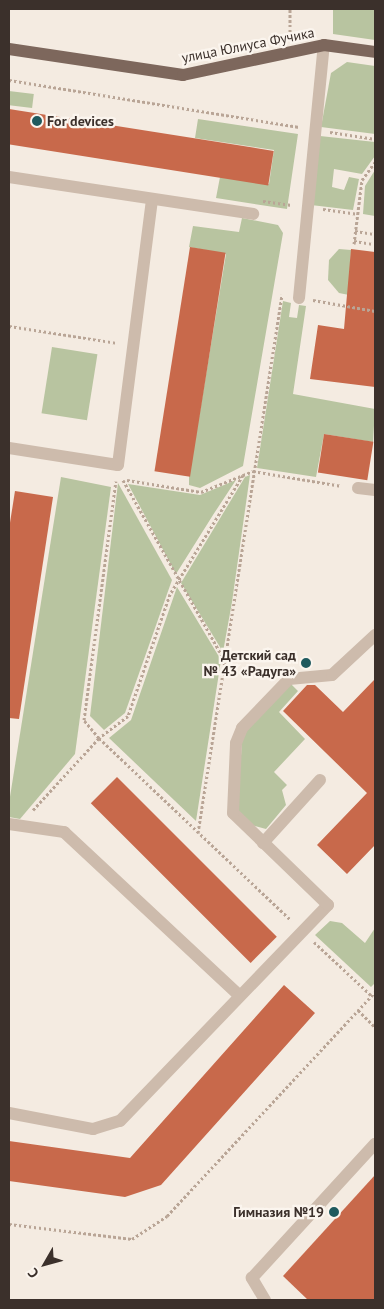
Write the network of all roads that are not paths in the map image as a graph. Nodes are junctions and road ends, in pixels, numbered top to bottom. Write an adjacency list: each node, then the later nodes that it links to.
1 (324, 45): 2 (main road, улица Юлиуса Фучика); 3 (main road, улица Юлиуса Фучика); 7 (lane)
2 (9, 49)
3 (375, 52)
4 (9, 176): 5 (lane)
5 (152, 199): 6 (lane); 8 (lane)
6 (252, 214)
7 (299, 298)
8 (9, 448)
9 (358, 488): 10 (lane)
10 (375, 490)
11 (375, 635): 14 (lane)
12 (320, 780): 14 (lane)
13 (14, 825): 15 (lane)
14 (263, 843): 15 (lane)
15 (239, 995): 16 (lane)
16 (9, 1113)
17 (375, 1144): 18 (lane)
18 (265, 1300)

